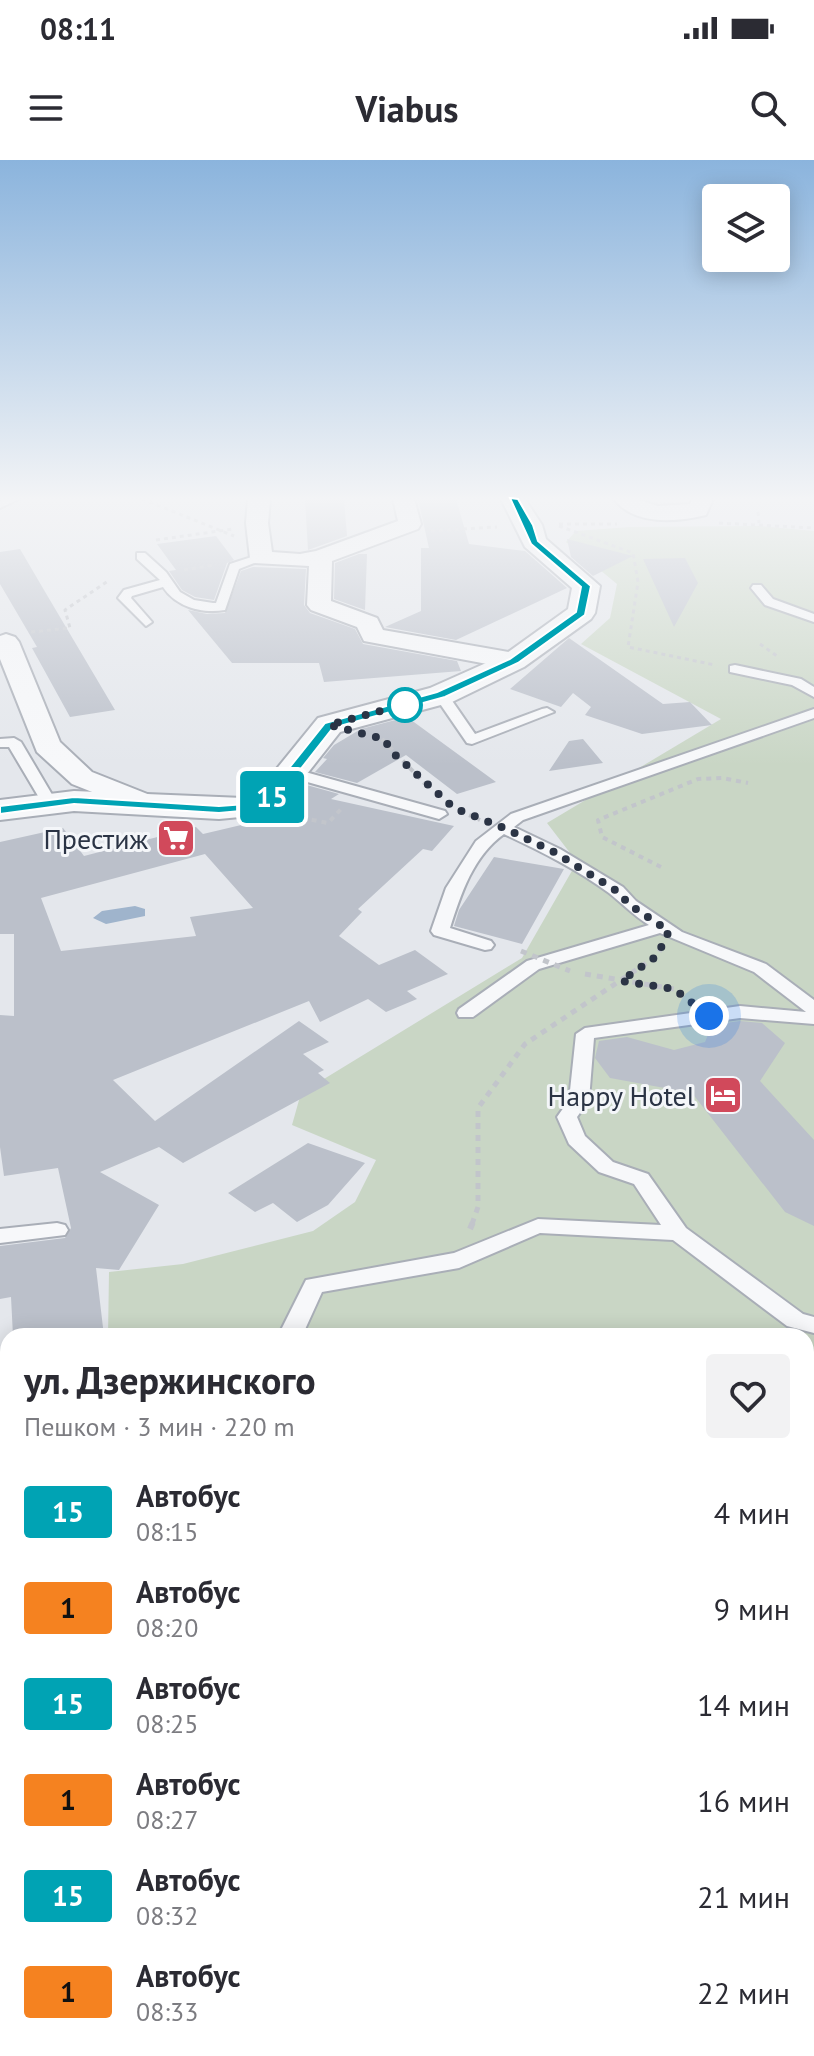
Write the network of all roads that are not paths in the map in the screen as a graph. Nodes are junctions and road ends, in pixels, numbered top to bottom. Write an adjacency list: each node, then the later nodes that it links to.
1 (140, 587): 8 (lane)
2 (169, 587): 3 (lane)
3 (227, 587)
4 (320, 587): 10 (street)
5 (586, 587): 10 (street)
6 (757, 588): 7 (lane)
7 (814, 618)
8 (146, 622)
9 (16, 637): 19 (street)
10 (514, 661): 13 (street)
11 (735, 669): 12 (lane)
12 (814, 693)
13 (441, 695): 14 (lane); 17 (street)
14 (547, 712)
15 (814, 713): 22 (lane)
16 (0, 743): 18 (lane)
17 (291, 773): 19 (street); 21 (lane)
18 (49, 803): 19 (street); 20 (street)
19 (150, 805)
20 (0, 810)
21 (446, 811)
22 (504, 828): 23 (lane); 24 (lane)
23 (666, 929): 25 (lane); 26 (lane)
24 (485, 945)
25 (814, 1009)
26 (466, 1013)
27 (814, 1018): 29 (lane)
28 (57, 1230): 30 (lane)
29 (678, 1233): 31 (lane); 32 (lane)
30 (0, 1236)
31 (814, 1325)
32 (294, 1328)

